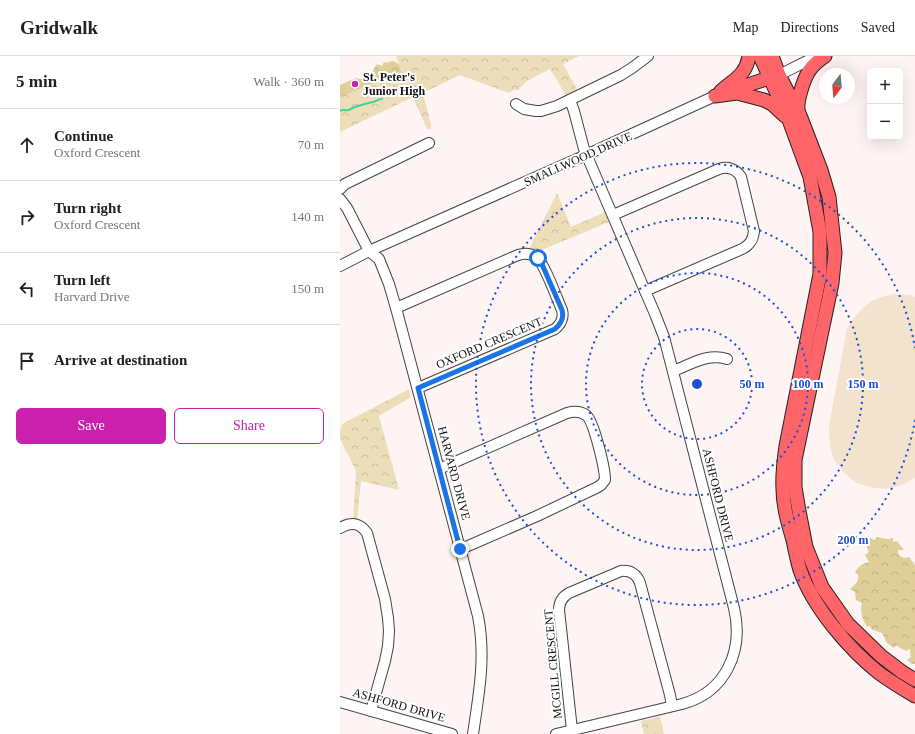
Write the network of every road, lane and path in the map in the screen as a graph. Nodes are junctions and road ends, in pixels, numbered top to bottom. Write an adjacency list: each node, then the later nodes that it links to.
1 (648, 56): 9 (street)
2 (749, 56): 8 (main road)
3 (760, 56): 7 (main road)
4 (772, 56): 7 (main road)
5 (817, 56): 7 (street, SMALLWOOD DRIVE)
6 (825, 56): 11 (main road)
7 (774, 76): 8 (main road, SMALLWOOD DRIVE); 11 (main road)
8 (715, 96): 11 (main road); 13 (street, SMALLWOOD DRIVE)
9 (570, 100): 10 (street); 13 (street, ASHFORD DRIVE)
10 (516, 104)
11 (795, 119): 27 (main road); 28 (main road)
12 (429, 143): 14 (street)
13 (586, 155): 16 (street, ASHFORD DRIVE); 17 (street, SMALLWOOD DRIVE)
14 (340, 189)
15 (340, 199): 17 (street, HARVARD DRIVE)
16 (612, 215): 19 (street, ASHFORD DRIVE); 19 (street)
17 (369, 251): 18 (street, SMALLWOOD DRIVE); 20 (street, HARVARD DRIVE)
18 (340, 266)
19 (645, 291): 22 (street, ASHFORD DRIVE)
20 (396, 308): 23 (street, HARVARD DRIVE); 23 (street, OXFORD CRESCENT)
21 (727, 359): 22 (street)
22 (673, 371): 30 (street, ASHFORD DRIVE)
23 (418, 388): 24 (street, HARVARD DRIVE)
24 (439, 469): 26 (street, HARVARD DRIVE); 26 (street)
25 (340, 528): 31 (street)
26 (460, 549): 34 (street, HARVARD DRIVE)
27 (915, 680)
28 (915, 696)
29 (340, 702): 31 (street, ASHFORD DRIVE)
30 (672, 706): 32 (street, ASHFORD DRIVE); 32 (street, MCGILL CRESCENT)
31 (371, 711): 33 (street, ASHFORD DRIVE)
32 (572, 730): 35 (street, ASHFORD DRIVE)
33 (452, 734)
34 (473, 734)
35 (556, 734)

